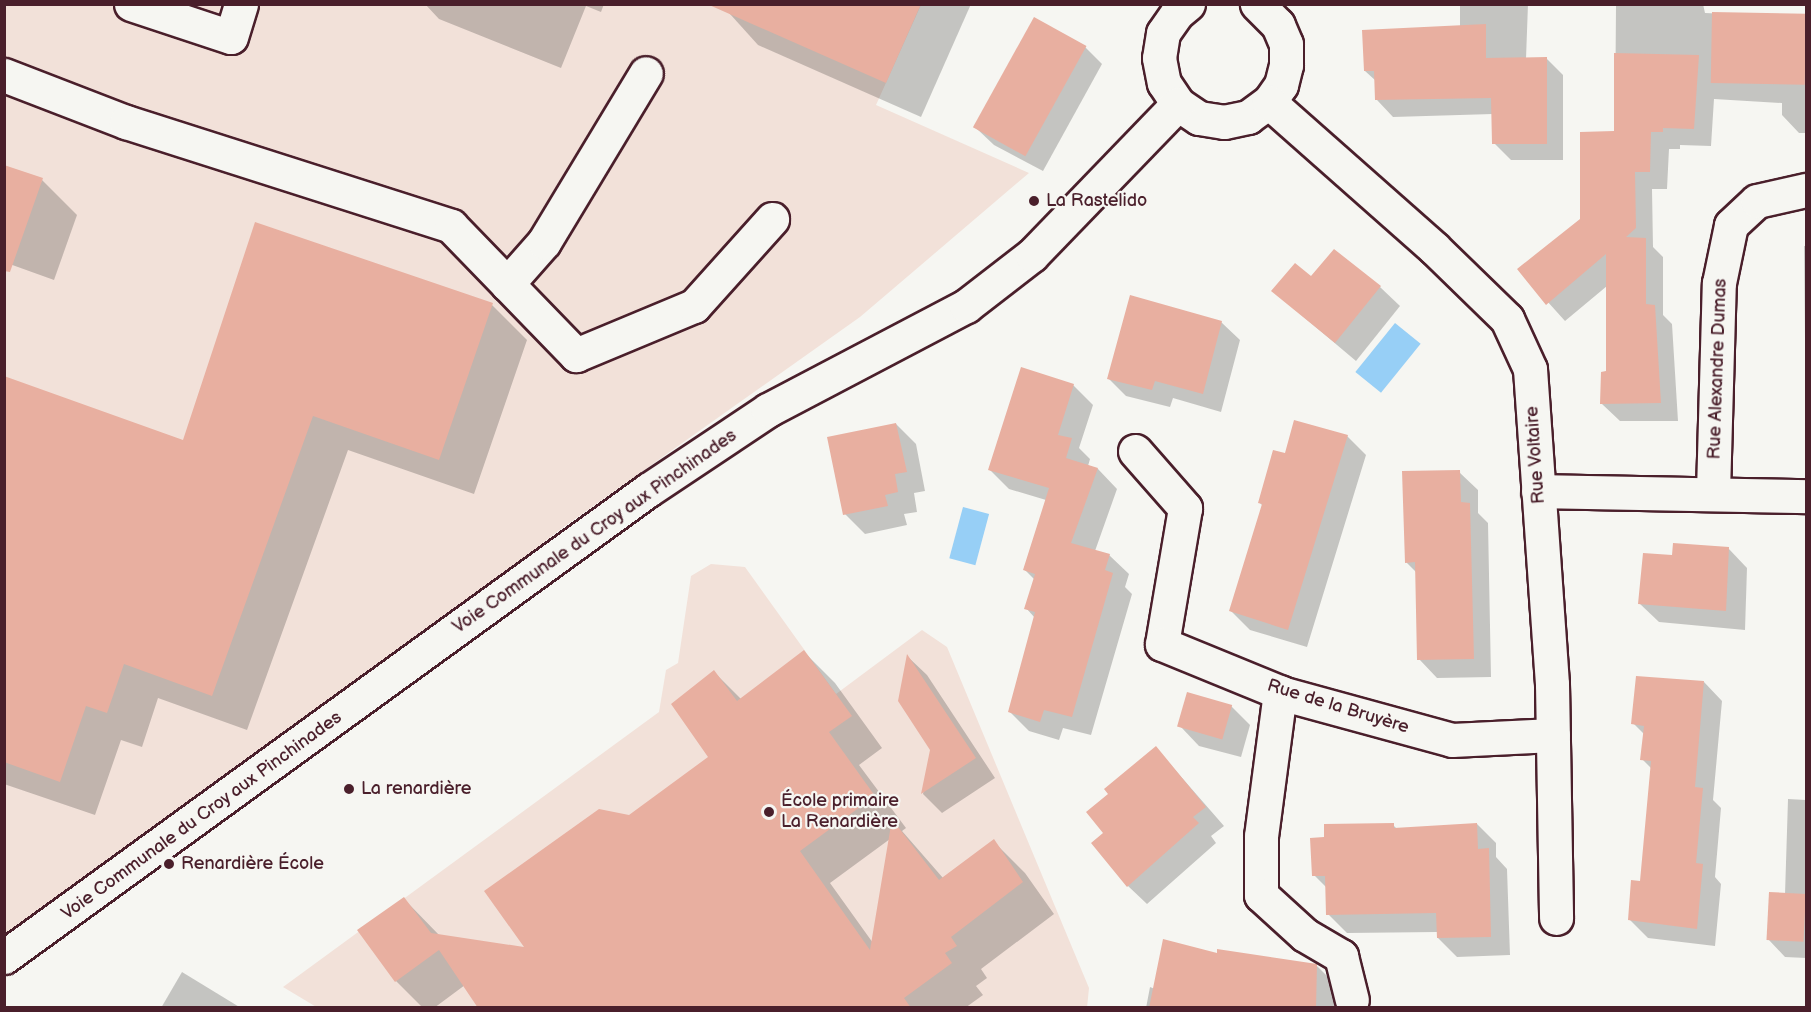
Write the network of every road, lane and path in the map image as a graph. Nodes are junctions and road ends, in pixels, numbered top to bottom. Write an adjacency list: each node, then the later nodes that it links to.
1 (131, 4): 2 (street)
2 (241, 4)
3 (1263, 6): 7 (street)
4 (1177, 7): 8 (street)
5 (646, 73): 11 (street)
6 (4, 75): 11 (street)
7 (1269, 102): 8 (street); 13 (street, Rue Voltaire)
8 (1178, 104): 19 (street, Voie Communale du Croy aux Pinchinades)
9 (1806, 190): 14 (street, Rue Alexandre Dumas)
10 (772, 219): 11 (street)
11 (507, 284)
12 (1135, 451): 16 (street, Rue de la Bruyère)
13 (1538, 491): 14 (street); 17 (street, Rue Voltaire)
14 (1713, 492): 15 (street)
15 (1806, 496)
16 (1280, 692): 17 (street, Rue de la Bruyère); 20 (street)
17 (1553, 735): 18 (street, Rue Voltaire)
18 (1556, 918)
19 (4, 957)
20 (1352, 1000)

